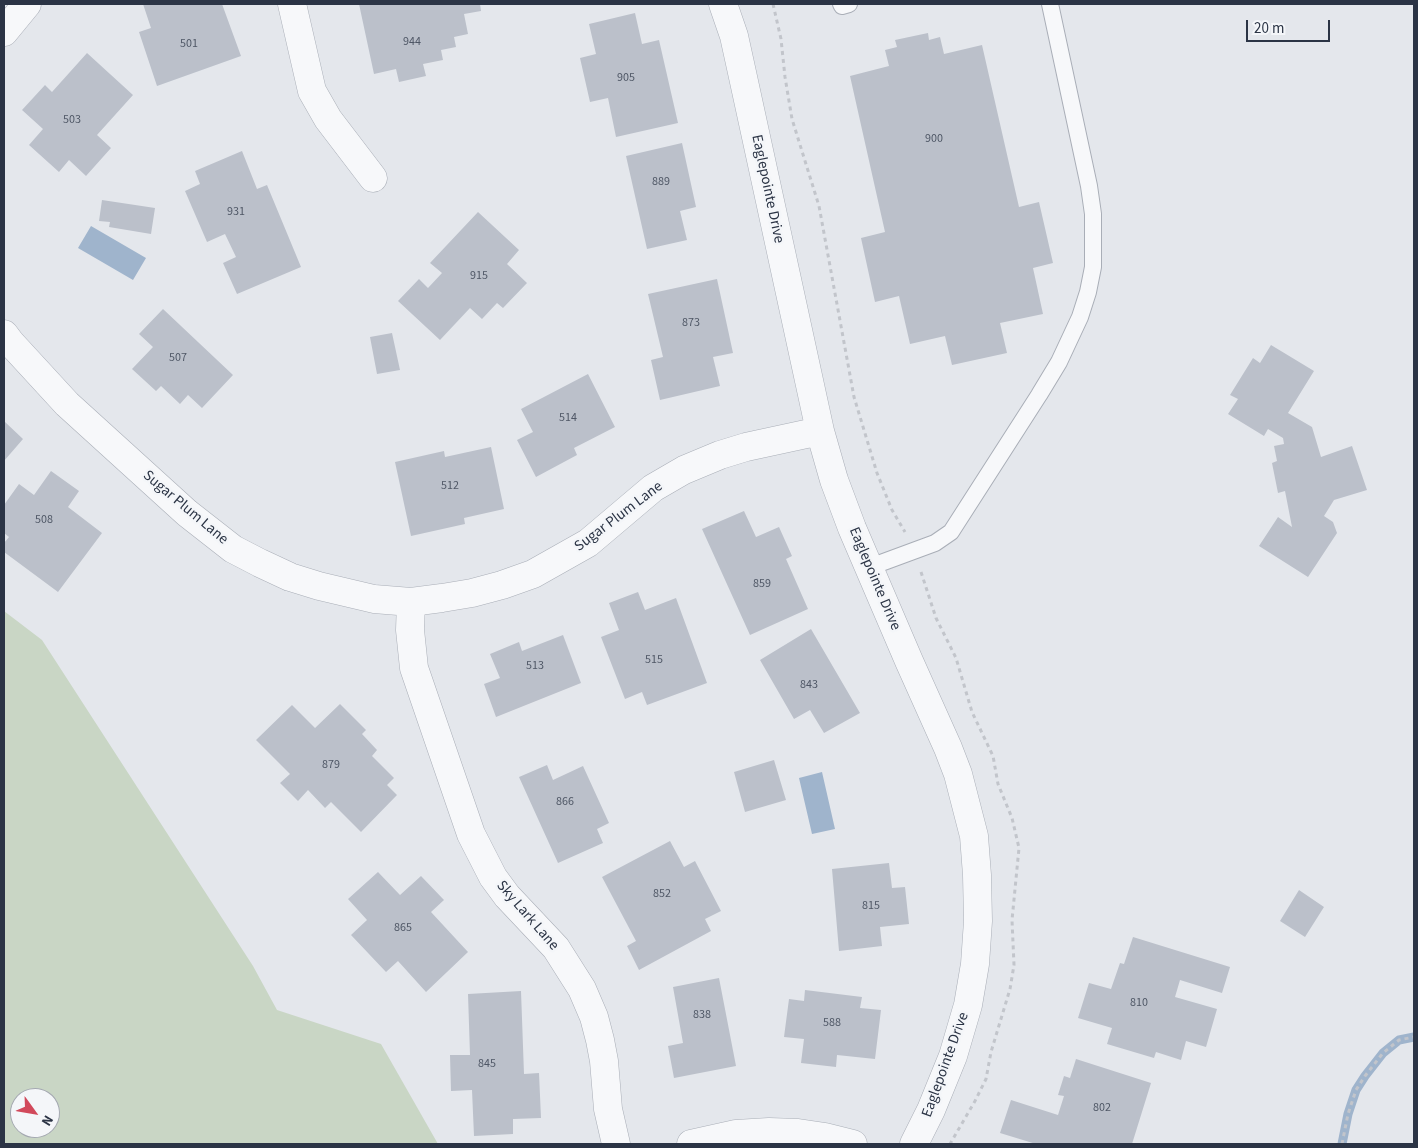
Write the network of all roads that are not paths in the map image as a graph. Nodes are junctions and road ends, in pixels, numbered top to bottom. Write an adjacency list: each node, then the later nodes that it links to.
1 (27, 4): 7 (street)
2 (292, 4): 8 (street)
3 (723, 4): 10 (street, Eaglepointe Drive)
4 (841, 4): 5 (lane)
5 (849, 4)
6 (1050, 4): 11 (lane)
7 (4, 32)
8 (374, 178)
9 (4, 334): 12 (street, Sugar Plum Lane)
10 (820, 431): 11 (street, Eaglepointe Drive); 12 (street, Sugar Plum Lane)
11 (870, 567): 16 (street, Eaglepointe Drive)
12 (411, 602): 13 (street, Sky Lark Lane)
13 (616, 1144)
14 (692, 1144): 15 (street)
15 (853, 1144)
16 (914, 1144)

